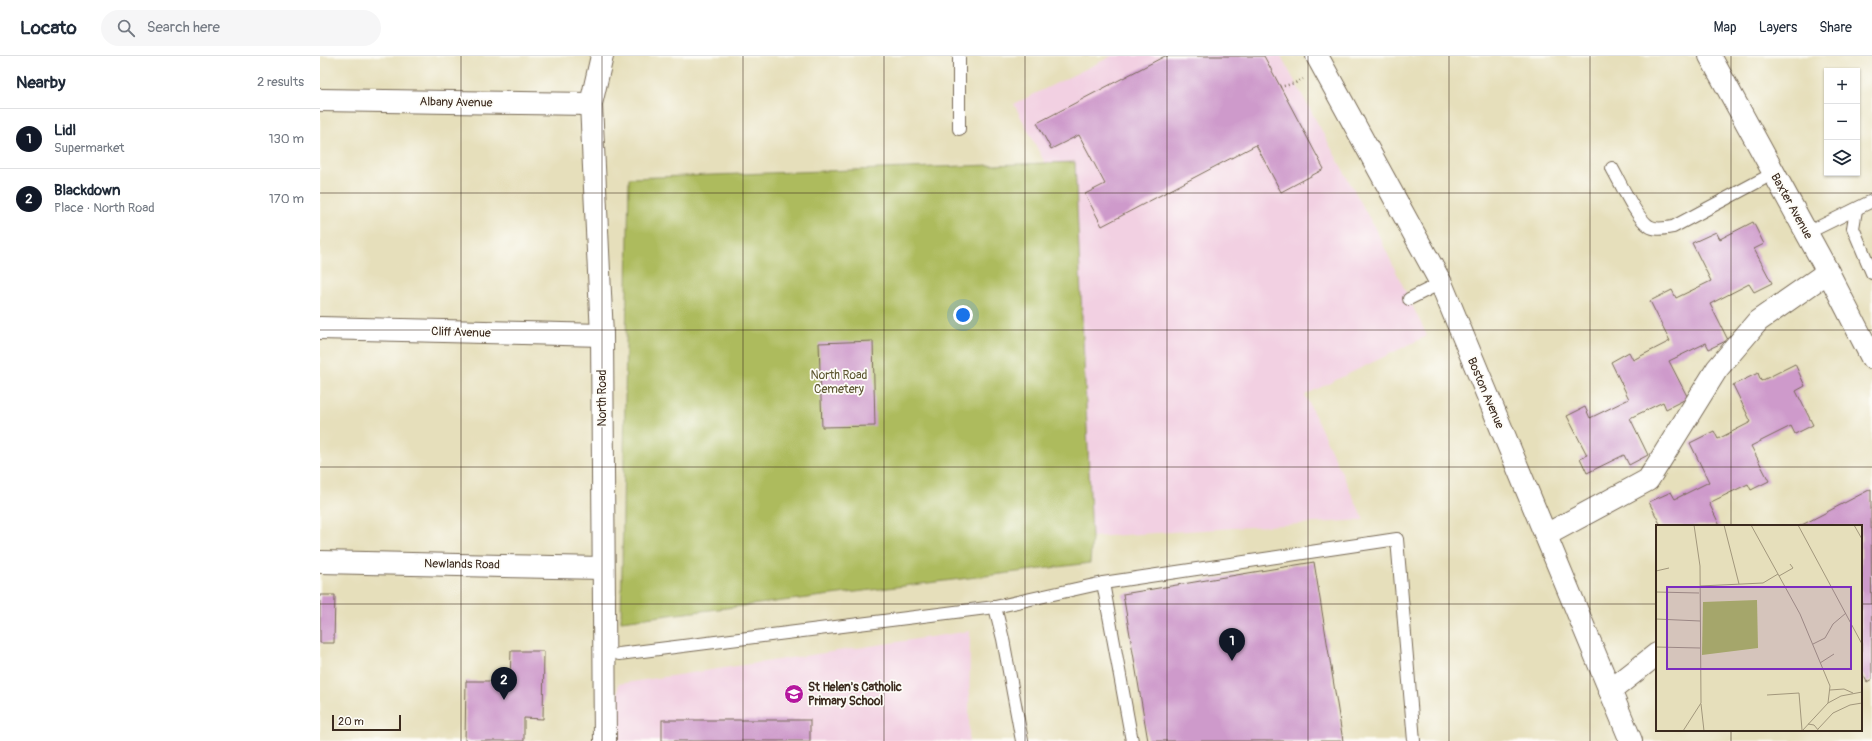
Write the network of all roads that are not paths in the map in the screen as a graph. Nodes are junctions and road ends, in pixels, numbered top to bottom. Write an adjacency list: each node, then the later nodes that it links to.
1 (602, 56): 6 (street, North Road)
2 (959, 56): 7 (lane)
3 (1317, 56): 15 (street, Boston Avenue)
4 (1710, 56): 9 (street, Baxter Avenue)
5 (320, 100): 6 (street, Albany Avenue)
6 (591, 104): 18 (street, North Road)
7 (960, 129)
8 (1612, 168): 9 (lane)
9 (1774, 173): 12 (street, Baxter Avenue)
10 (1872, 201): 11 (lane)
11 (1856, 210): 12 (lane); 14 (lane)
12 (1807, 233): 13 (street, Baxter Avenue)
13 (1828, 272): 19 (street, Baxter Avenue); 20 (street)
14 (1872, 273)
15 (1441, 283): 16 (lane); 20 (street, Boston Avenue)
16 (1409, 299)
17 (320, 328): 18 (street, Cliff Avenue)
18 (602, 336): 22 (street, North Road)
19 (1872, 358)
20 (1546, 535): 27 (street, Boston Avenue)
21 (320, 562): 22 (street, Newlands Road)
22 (603, 568): 28 (street, North Road)
23 (1103, 583): 24 (lane); 30 (lane); 31 (lane)
24 (995, 607): 25 (lane); 29 (lane)
25 (619, 654)
26 (1656, 655): 27 (street)
27 (1610, 691): 32 (street, Boston Avenue)
28 (605, 741)
29 (1022, 741)
30 (1132, 741)
31 (1414, 741)
32 (1631, 741)

